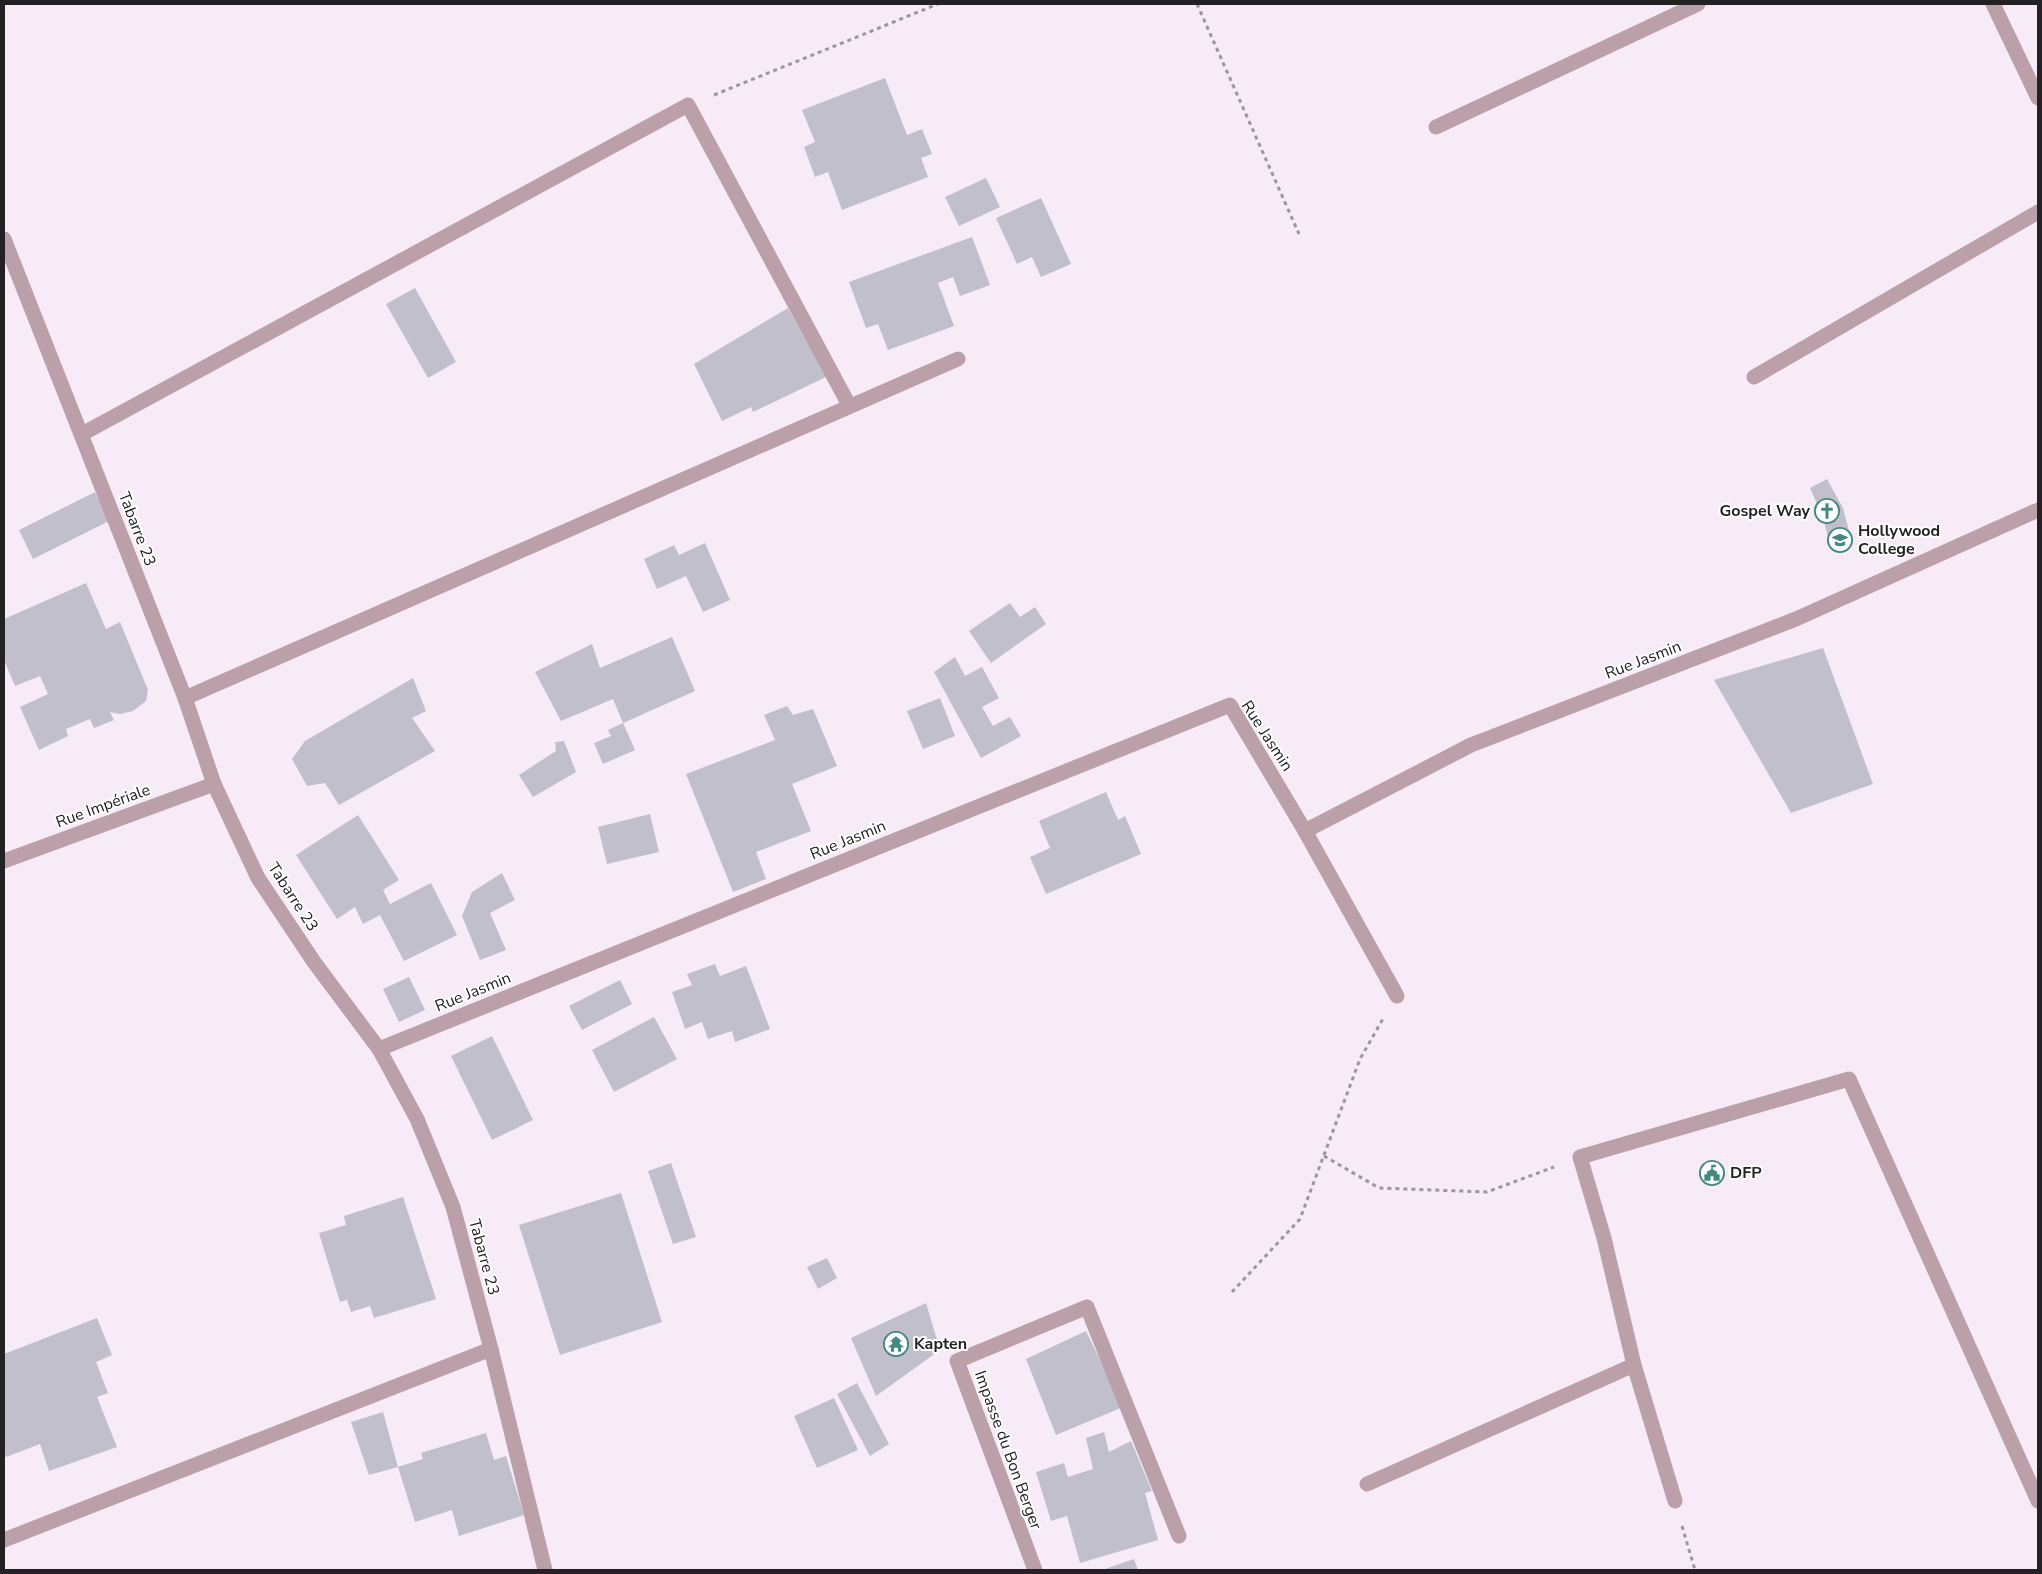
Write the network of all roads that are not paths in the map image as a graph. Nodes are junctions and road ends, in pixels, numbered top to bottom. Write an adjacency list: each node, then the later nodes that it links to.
1 (1698, 4): 4 (street)
2 (1993, 4): 3 (street)
3 (2038, 98)
4 (1436, 127)
5 (2038, 212): 8 (street)
6 (4, 239): 10 (street, Tabarre 23)
7 (958, 359): 9 (street)
8 (1754, 377)
9 (849, 405): 10 (street); 12 (street)
10 (82, 434): 12 (street, Tabarre 23)
11 (2038, 510): 14 (street, Rue Jasmin)
12 (185, 698): 13 (street, Tabarre 23)
13 (214, 784): 15 (street, Rue Impériale); 17 (street, Tabarre 23)
14 (1305, 831): 16 (street); 17 (street, Rue Jasmin)
15 (4, 861)
16 (1397, 996)
17 (378, 1049): 18 (street, Tabarre 23)
18 (491, 1349): 24 (street); 25 (street, Tabarre 23)
19 (1634, 1365): 20 (street); 21 (street); 22 (street)
20 (1367, 1484)
21 (1675, 1501)
22 (2038, 1501)
23 (1179, 1536): 26 (street, Impasse du Bon Berger)
24 (4, 1540)
25 (545, 1570)
26 (1035, 1570)

